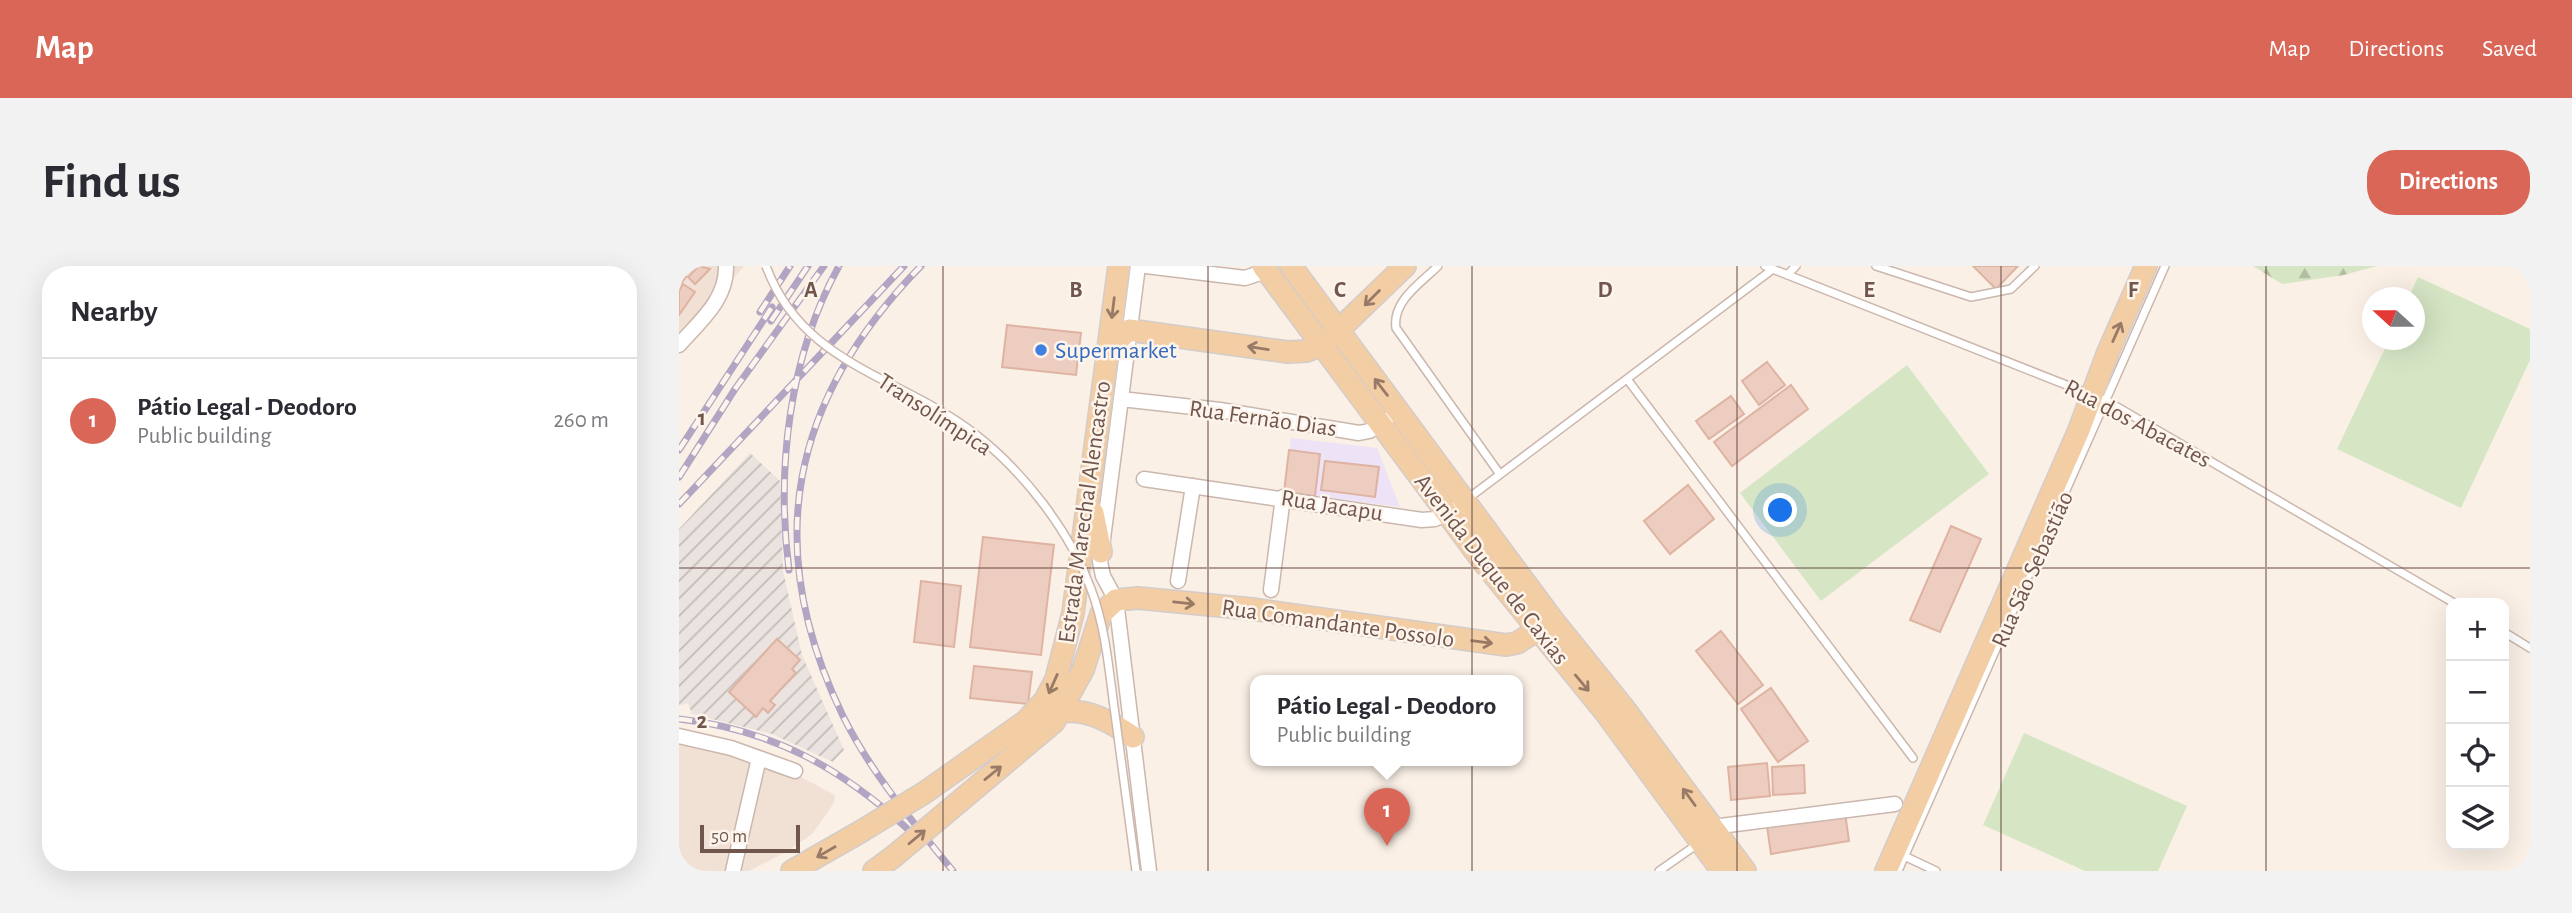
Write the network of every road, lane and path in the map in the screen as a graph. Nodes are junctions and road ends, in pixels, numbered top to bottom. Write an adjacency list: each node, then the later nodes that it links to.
1 (726, 266): 20 (street)
2 (766, 266): 52 (lane, Transolímpica, bridge)
3 (1119, 266): 21 (main road, Estrada Marechal Alencastro, one-way to 21)
4 (1138, 266): 18 (street, Estrada Marechal Alencastro)
5 (1146, 266): 15 (street)
6 (1291, 266): 19 (main road, Avenida Duque de Caxias)
7 (1405, 266): 19 (main road, one-way to 19)
8 (1438, 266): 26 (lane)
9 (1765, 266): 16 (lane, Rua dos Abacates)
10 (1796, 266): 17 (lane)
11 (1876, 266): 12 (lane)
12 (2035, 266)
13 (2146, 266): 24 (main road, Rua São Sebastião, one-way to 13)
14 (2165, 266): 24 (lane, Rua São Sebastião)
15 (1265, 268): 19 (main road, Avenida Duque de Caxias)
16 (1773, 269): 17 (lane, Rua dos Abacates); 22 (lane)
17 (1787, 275): 24 (lane, Rua dos Abacates)
18 (1129, 330): 19 (main road, one-way to 18); 21 (main road); 23 (street, Estrada Marechal Alencastro)
19 (1332, 337): 25 (main road, Avenida Duque de Caxias)
20 (679, 345)
21 (1108, 349): 29 (main road, Estrada Marechal Alencastro)
22 (1627, 379): 26 (lane); 44 (lane)
23 (1121, 399): 25 (street, Rua Fernão Dias); 32 (street, Estrada Marechal Alencastro)
24 (2100, 399): 35 (lane, Rua dos Abacates); 48 (main road, Rua São Sebastião)
25 (1390, 417): 31 (main road, Avenida Duque de Caxias)
26 (1499, 473): 31 (lane)
27 (1144, 479): 28 (street, Rua Jacapu)
28 (1192, 486): 30 (street, Rua Jacapu); 33 (street)
29 (1090, 497): 32 (main road); 50 (main road, Estrada Marechal Alencastro, one-way to 50, bridge)
30 (1283, 497): 31 (street, Rua Jacapu); 34 (street)
31 (1457, 507): 37 (main road, Avenida Duque de Caxias)
32 (1101, 551): 36 (street, Estrada Marechal Alencastro)
33 (1178, 581)
34 (1271, 590)
35 (2446, 598)
36 (1116, 600): 37 (main road, Rua Comandante Possolo, one-way to 37); 40 (main road, Estrada Marechal Alencastro); 42 (street)
37 (1544, 626): 47 (main road, Avenida Duque de Caxias)
38 (2509, 635): 39 (lane)
39 (2530, 648)
40 (1061, 712): 42 (main road); 51 (main road, Estrada Marechal Alencastro, one-way to 40, bridge)
41 (679, 736): 43 (street)
42 (1133, 737): 53 (street)
43 (759, 758): 45 (street); 49 (street)
44 (1913, 758)
45 (795, 771)
46 (1895, 804): 47 (street)
47 (1706, 834): 54 (lane); 55 (main road, Avenida Duque de Caxias); 56 (main road, Avenida Duque de Caxias)
48 (1891, 865): 57 (lane)
49 (733, 871)
50 (792, 871)
51 (874, 871)
52 (1136, 871)
53 (1149, 871)
54 (1659, 871)
55 (1722, 871)
56 (1745, 871)
57 (1936, 871)

